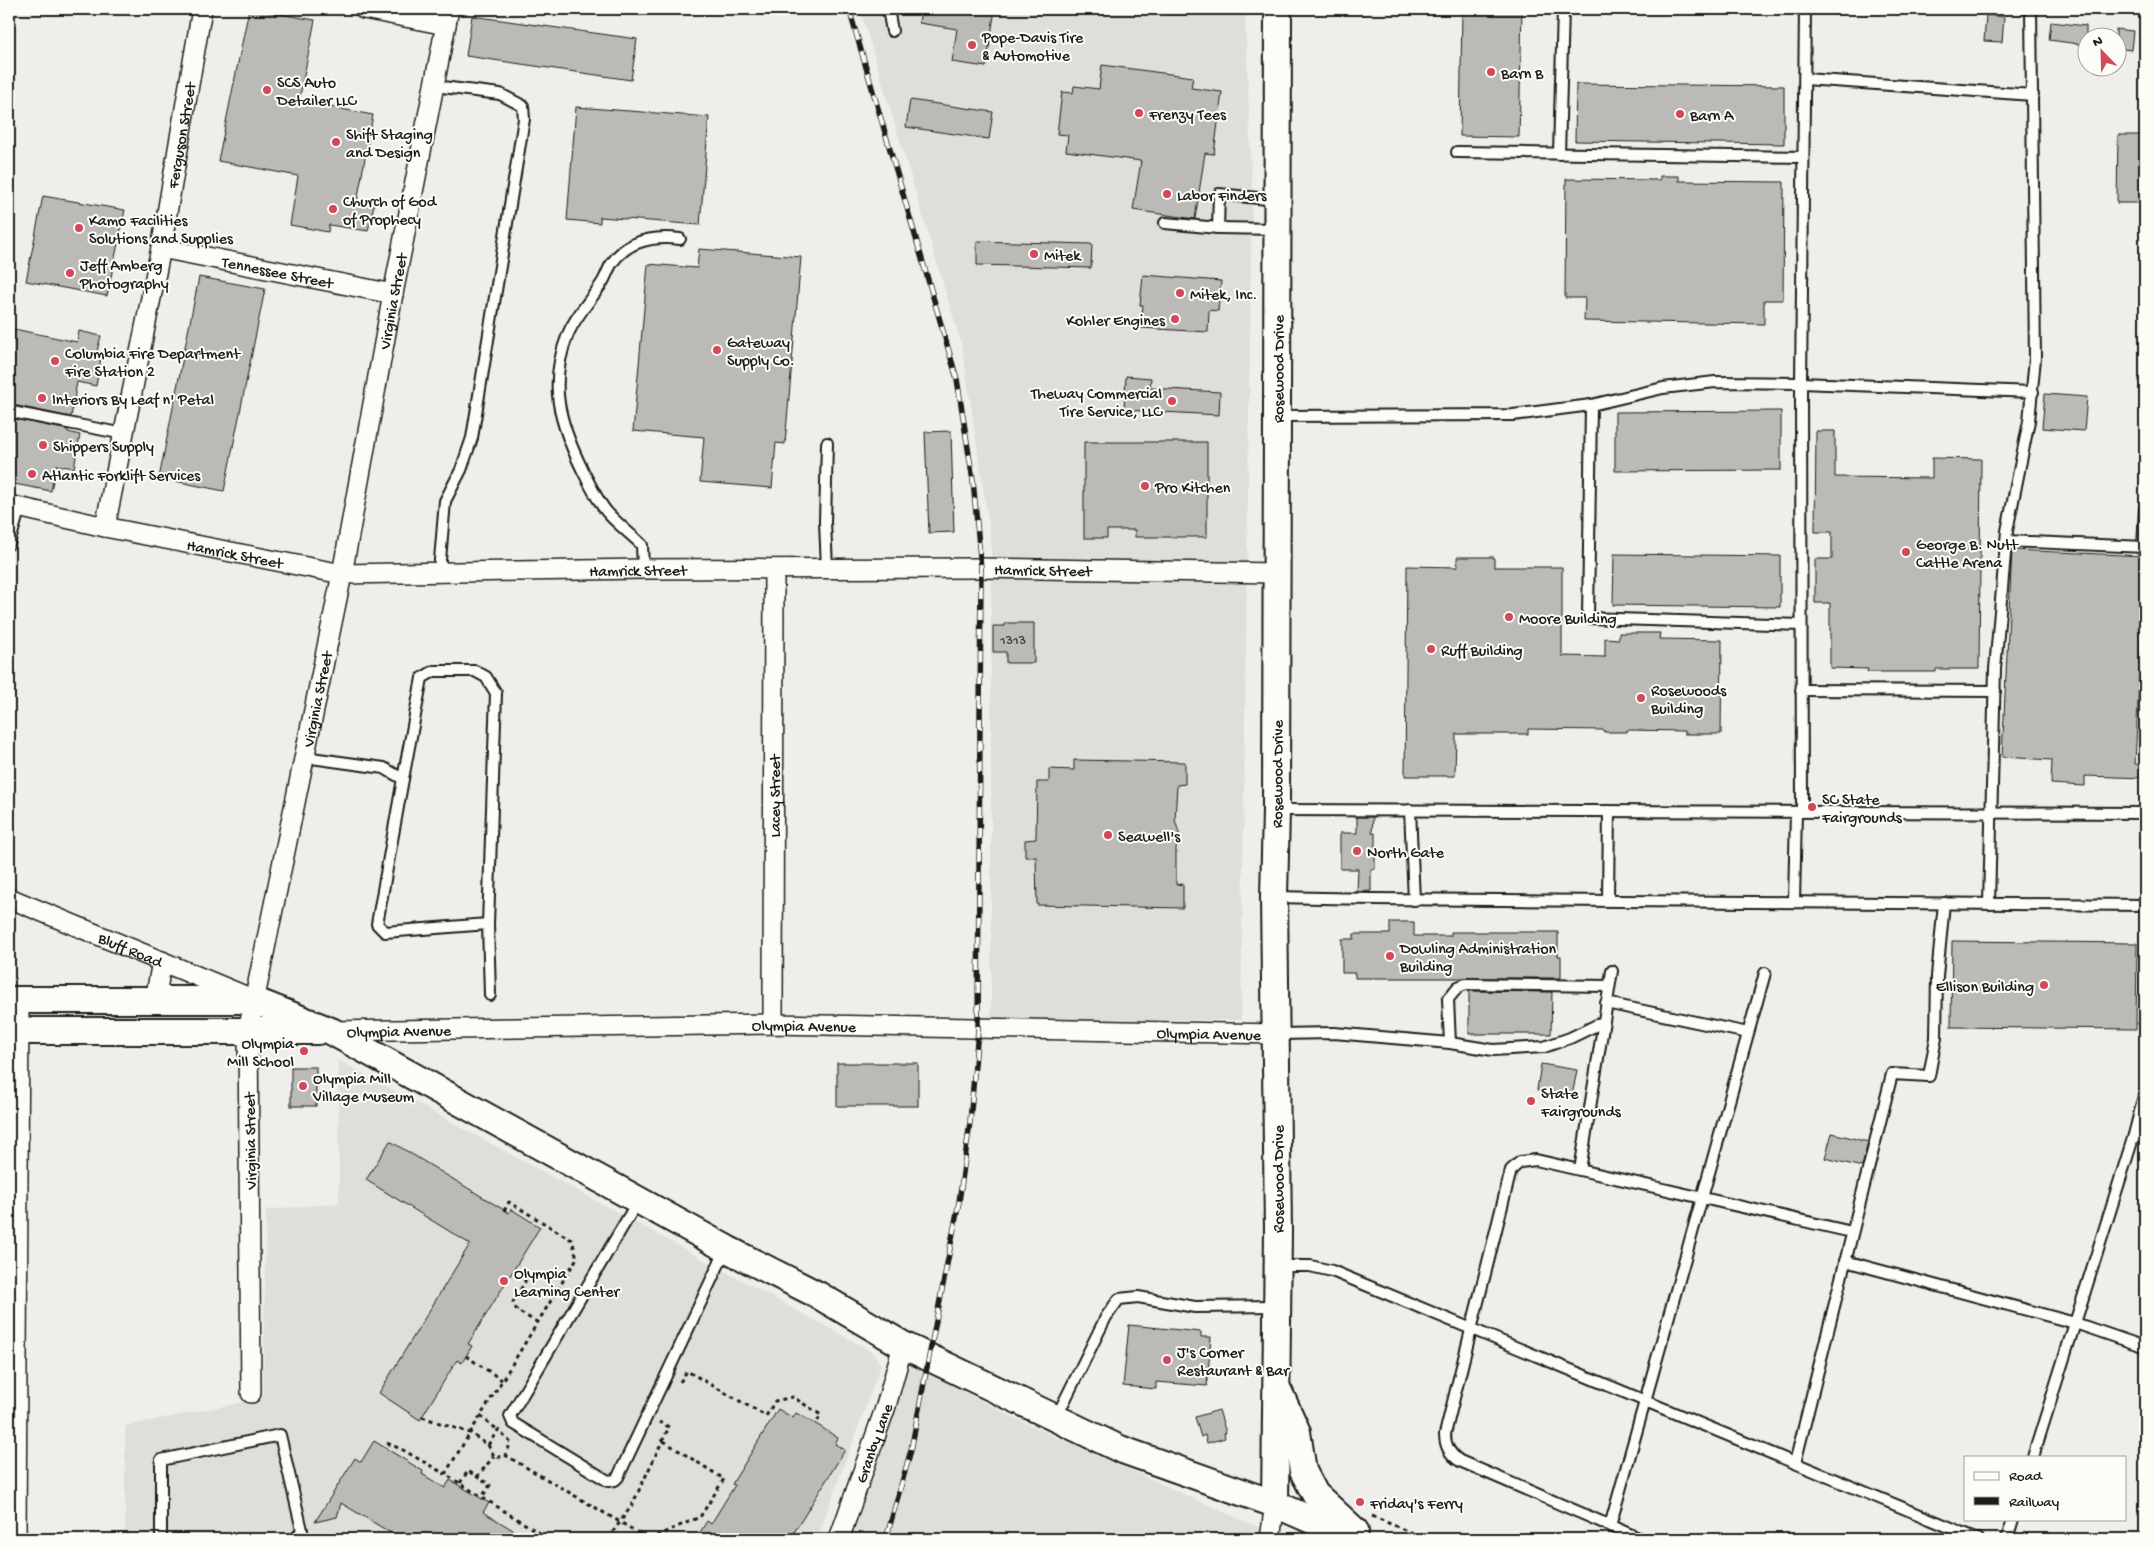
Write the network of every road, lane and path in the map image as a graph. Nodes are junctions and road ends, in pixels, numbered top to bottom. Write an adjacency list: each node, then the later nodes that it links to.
1 (202, 9): 21 (street, Ferguson Street)
2 (364, 9): 8 (street)
3 (888, 9): 9 (lane)
4 (1278, 9): 16 (main road, Rosewood Drive)
5 (1562, 9): 14 (lane)
6 (1806, 9): 10 (lane)
7 (2031, 9): 12 (lane)
8 (447, 17): 11 (street, Virginia Street)
9 (892, 31)
10 (1805, 79): 12 (lane); 15 (lane)
11 (434, 86): 22 (street, Virginia Street); 39 (lane)
12 (2033, 95): 24 (lane)
13 (1457, 152): 14 (lane)
14 (1559, 154): 15 (lane)
15 (1804, 157): 23 (lane)
16 (1278, 200): 18 (lane); 19 (main road, Rosewood Drive)
17 (1165, 224): 18 (lane)
18 (1218, 228): 19 (lane)
19 (1278, 230): 27 (main road, Rosewood Drive)
20 (680, 239): 36 (lane)
21 (161, 248): 22 (street, Tennessee Street); 28 (street, Ferguson Street)
22 (393, 294): 41 (street, Virginia Street)
23 (1801, 383): 24 (lane); 25 (lane); 42 (lane)
24 (2033, 392): 33 (lane)
25 (1591, 405): 27 (lane); 42 (lane)
26 (12, 412): 28 (lane)
27 (1277, 416): 40 (main road, Rosewood Drive)
28 (124, 434): 32 (street, Ferguson Street)
29 (828, 443): 38 (lane)
30 (14, 506): 32 (street, Hamrick Street); 34 (lane)
31 (2145, 508): 35 (lane)
32 (105, 527): 41 (street, Hamrick Street)
33 (2006, 541): 35 (lane); 44 (lane)
34 (9, 544)
35 (2144, 547)
36 (643, 569): 37 (street, Hamrick Street); 39 (street, Hamrick Street)
37 (774, 569): 38 (street, Hamrick Street); 72 (street, Lacey Street)
38 (827, 569): 40 (street, Hamrick Street)
39 (439, 572): 41 (street, Hamrick Street)
40 (1275, 573): 47 (main road, Rosewood Drive)
41 (342, 574): 45 (street, Virginia Street)
42 (1802, 625): 43 (lane)
43 (1801, 690): 44 (lane); 50 (lane)
44 (1995, 691): 51 (lane)
45 (304, 757): 46 (lane); 69 (street, Virginia Street)
46 (404, 779): 61 (lane); 61 (lane)
47 (1276, 810): 48 (lane); 53 (main road, Rosewood Drive)
48 (1410, 810): 49 (lane); 55 (lane)
49 (1609, 811): 50 (lane); 56 (lane)
50 (1799, 812): 51 (lane); 57 (lane)
51 (1992, 812): 52 (lane); 59 (lane)
52 (2145, 813)
53 (1274, 897): 55 (lane); 77 (main road, Rosewood Drive)
54 (9, 898): 62 (street, Bluff Road)
55 (1414, 900): 56 (lane)
56 (1608, 900): 57 (lane)
57 (1794, 902): 58 (lane)
58 (1944, 903): 59 (lane); 86 (lane)
59 (1989, 904): 60 (lane)
60 (2145, 905)
61 (488, 924): 66 (lane)
62 (162, 962): 68 (street); 69 (street, Bluff Road)
63 (1612, 971): 65 (lane)
64 (1766, 973): 76 (lane)
65 (1608, 986): 70 (lane); 78 (lane)
66 (490, 995)
67 (14, 1000): 68 (main road, Olympia Avenue); 73 (street)
68 (155, 1000): 69 (main road, Olympia Avenue)
69 (253, 1000): 74 (street, Virginia Street); 75 (main road, Olympia Avenue)
70 (1606, 1003): 71 (lane); 76 (lane)
71 (1603, 1022): 78 (lane); 82 (lane)
72 (773, 1024): 75 (street, Olympia Avenue); 77 (street, Olympia Avenue)
73 (13, 1031): 74 (main road, Olympia Avenue); 128 (street)
74 (248, 1031): 75 (main road, Olympia Avenue); 101 (street, Virginia Street)
75 (331, 1031): 84 (main road)
76 (1748, 1033): 83 (lane)
77 (1276, 1034): 78 (lane); 89 (main road, Rosewood Drive)
78 (1450, 1043)
79 (2145, 1092): 80 (lane)
80 (2134, 1135): 81 (lane); 93 (lane)
81 (2145, 1139)
82 (1580, 1170): 83 (lane); 94 (lane)
83 (1702, 1198): 86 (lane); 102 (lane)
84 (639, 1200): 87 (main road); 105 (lane)
85 (504, 1211): 92 (path)
86 (1852, 1232): 88 (lane)
87 (727, 1248): 95 (main road); 105 (lane)
88 (1845, 1261): 93 (lane); 118 (lane)
89 (1277, 1266): 91 (main road, Rosewood Drive); 94 (lane)
90 (514, 1270): 92 (path)
91 (1277, 1306): 99 (main road, Rosewood Drive); 107 (lane)
92 (537, 1322): 98 (path)
93 (2075, 1323): 96 (lane); 117 (lane)
94 (1472, 1329): 102 (lane); 127 (lane)
95 (903, 1345): 107 (main road); 134 (street, Granby Lane)
96 (2145, 1347)
97 (466, 1356): 98 (path)
98 (502, 1380): 104 (path)
99 (1276, 1386): 123 (main road, Rosewood Drive); 137 (main road)
100 (677, 1388): 109 (path)
101 (251, 1393)
102 (1645, 1401): 118 (lane); 127 (lane)
103 (662, 1413): 108 (path)
104 (480, 1416): 110 (path); 111 (path)
105 (647, 1416): 108 (path)
106 (422, 1417): 111 (path)
107 (1056, 1418): 123 (main road)
108 (658, 1421): 112 (path)
109 (816, 1424)
110 (498, 1430): 114 (path); 115 (path)
111 (470, 1433): 114 (path); 119 (path)
112 (662, 1440): 126 (path); 133 (path)
113 (387, 1443): 119 (path)
114 (488, 1445): 116 (path)
115 (505, 1454): 116 (path); 126 (path)
116 (494, 1456): 120 (path)
117 (2033, 1456)
118 (1794, 1463): 140 (lane)
119 (444, 1474): 121 (path)
120 (477, 1477): 121 (path); 122 (path)
121 (460, 1483): 122 (path)
122 (482, 1497): 131 (path)
123 (1275, 1504): 135 (street, Rosewood Drive); 136 (main road)
124 (1363, 1513): 138 (path)
125 (2013, 1520): 141 (lane)
126 (619, 1522): 132 (path); 133 (path)
127 (1610, 1526): 139 (lane)
128 (16, 1539)
129 (161, 1539): 130 (lane)
130 (296, 1539)
131 (550, 1539)
132 (608, 1539)
133 (649, 1539)
134 (839, 1539)
135 (1270, 1539)
136 (1355, 1539)
137 (1366, 1539)
138 (1426, 1539)
139 (1641, 1539)
140 (1978, 1539)
141 (2007, 1539)

